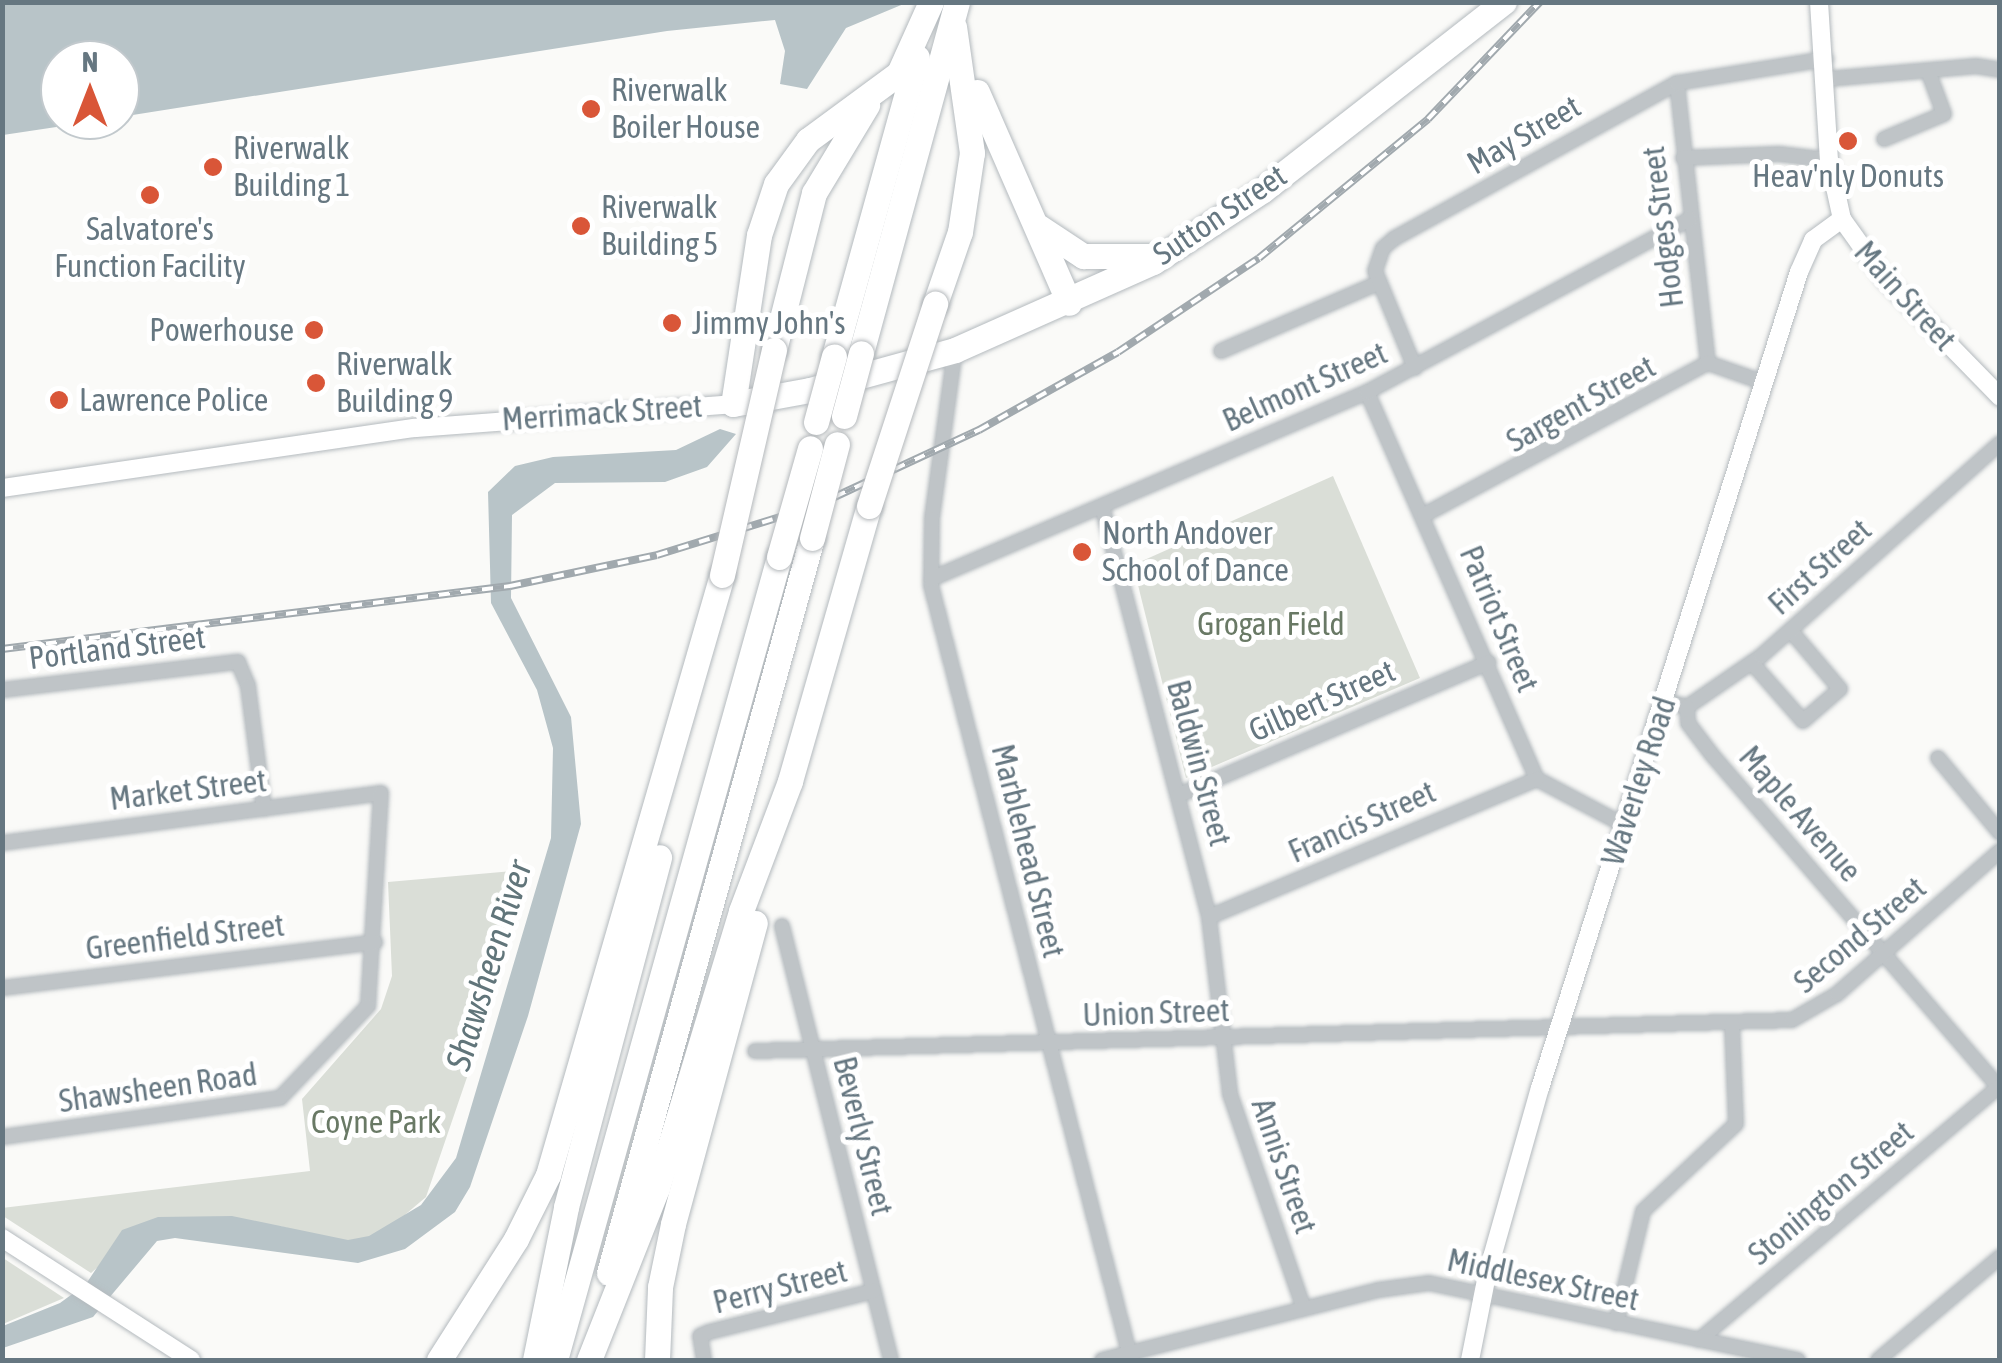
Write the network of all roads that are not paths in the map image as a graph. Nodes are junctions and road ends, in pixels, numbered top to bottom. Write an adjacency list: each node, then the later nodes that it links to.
1 (1819, 2): 5 (main road, Main Street)
2 (1500, 4): 18 (highway, Sutton Street)
3 (930, 6): 11 (highway); 77 (highway, bridge)
4 (957, 9): 6 (highway); 78 (highway, bridge)
5 (1826, 59): 9 (main road, Main Street); 10 (street, May Street)
6 (960, 60): 15 (highway); 44 (highway, bridge)
7 (2000, 70): 8 (street)
8 (1928, 71): 9 (street); 12 (street)
9 (1827, 79): 14 (main road, Main Street)
10 (1677, 83): 13 (street, Hodges Street); 19 (street, May Street)
11 (876, 93): 29 (highway); 40 (highway, bridge)
12 (1884, 139)
13 (1683, 158): 14 (street); 16 (street, Hodges Street)
14 (1829, 160): 17 (main road, Main Street)
15 (1027, 213): 18 (highway); 20 (highway)
16 (1690, 219): 23 (street, Hodges Street); 25 (street, Belmont Street)
17 (1842, 219): 26 (main road, Waverley Road); 28 (main road, Main Street)
18 (1164, 255): 20 (highway, Sutton Street)
19 (1378, 283): 22 (street); 25 (street)
20 (1069, 303): 21 (highway, Sutton Street)
21 (955, 350): 24 (highway, Sutton Street); 34 (street, Marblehead Street)
22 (1220, 351)
23 (1708, 364): 26 (street); 33 (street, Sargent Street)
24 (901, 366): 29 (highway, Merrimack Street)
25 (1415, 368): 27 (street, Belmont Street)
26 (1765, 383): 39 (main road, Waverley Road)
27 (1367, 392): 32 (street, Belmont Street); 33 (street, Patriot Street)
28 (2000, 397)
29 (732, 404): 31 (main road, Merrimack Street)
30 (2000, 442): 35 (street, First Street)
31 (2, 488)
32 (1102, 506): 34 (street, Belmont Street); 46 (street, Baldwin Street)
33 (1424, 515): 36 (street, Patriot Street)
34 (930, 579): 60 (street, Marblehead Street)
35 (1791, 631): 37 (street, First Street); 37 (street)
36 (1489, 662): 43 (street, Patriot Street); 46 (street, Gilbert Street)
37 (1752, 663): 41 (street, First Street)
38 (2, 690): 47 (street, Portland Street)
39 (1665, 701): 41 (street); 48 (main road, Waverley Road)
40 (689, 705): 75 (highway); 76 (highway)
41 (1687, 708): 55 (street, Maple Avenue)
42 (1938, 758): 49 (street)
43 (1537, 779): 48 (street); 52 (street, Francis Street)
44 (790, 781): 78 (highway); 79 (highway)
45 (381, 793): 47 (street, Market Street); 54 (street, Shawsheen Road)
46 (1179, 795): 52 (street, Baldwin Street)
47 (264, 809): 50 (street, Market Street)
48 (1624, 825): 58 (main road, Waverley Road)
49 (2000, 833)
50 (2, 843)
51 (2000, 851): 55 (street, Second Street)
52 (1210, 917): 59 (street, Baldwin Street)
53 (782, 926): 61 (street, Beverly Street)
54 (375, 942): 56 (street, Greenfield Street); 64 (street, Shawsheen Road)
55 (1885, 953): 57 (street, Second Street); 63 (street, Maple Avenue)
56 (2, 988)
57 (1732, 1023): 58 (street, Second Street); 70 (street)
58 (1560, 1029): 59 (street, Union Street); 68 (main road, Waverley Road)
59 (1226, 1038): 60 (street, Union Street); 69 (street, Annis Street)
60 (1047, 1043): 61 (street, Union Street); 73 (street, Marblehead Street)
61 (813, 1049): 62 (street, Union Street); 67 (street, Beverly Street)
62 (754, 1051)
63 (1999, 1088): 71 (street, Stonington Street)
64 (2, 1136)
65 (2, 1238): 74 (main road)
66 (2000, 1257): 85 (street)
67 (874, 1292): 80 (street, Perry Street); 81 (street, Beverly Street)
68 (1482, 1295): 69 (street, Middlesex Street); 70 (street, Middlesex Street); 83 (main road, Waverley Road)
69 (1304, 1308): 73 (street, Middlesex Street)
70 (1616, 1323): 71 (street, Middlesex Street)
71 (1699, 1340): 72 (street, Middlesex Street)
72 (1720, 1353): 84 (street, Middlesex Street)
73 (1130, 1357): 82 (street, Middlesex Street)
74 (191, 1360)
75 (439, 1360)
76 (535, 1360)
77 (555, 1360)
78 (588, 1360)
79 (656, 1360)
80 (704, 1360)
81 (892, 1360)
82 (1102, 1360)
83 (1470, 1360)
84 (1798, 1360)
85 (1878, 1360)

